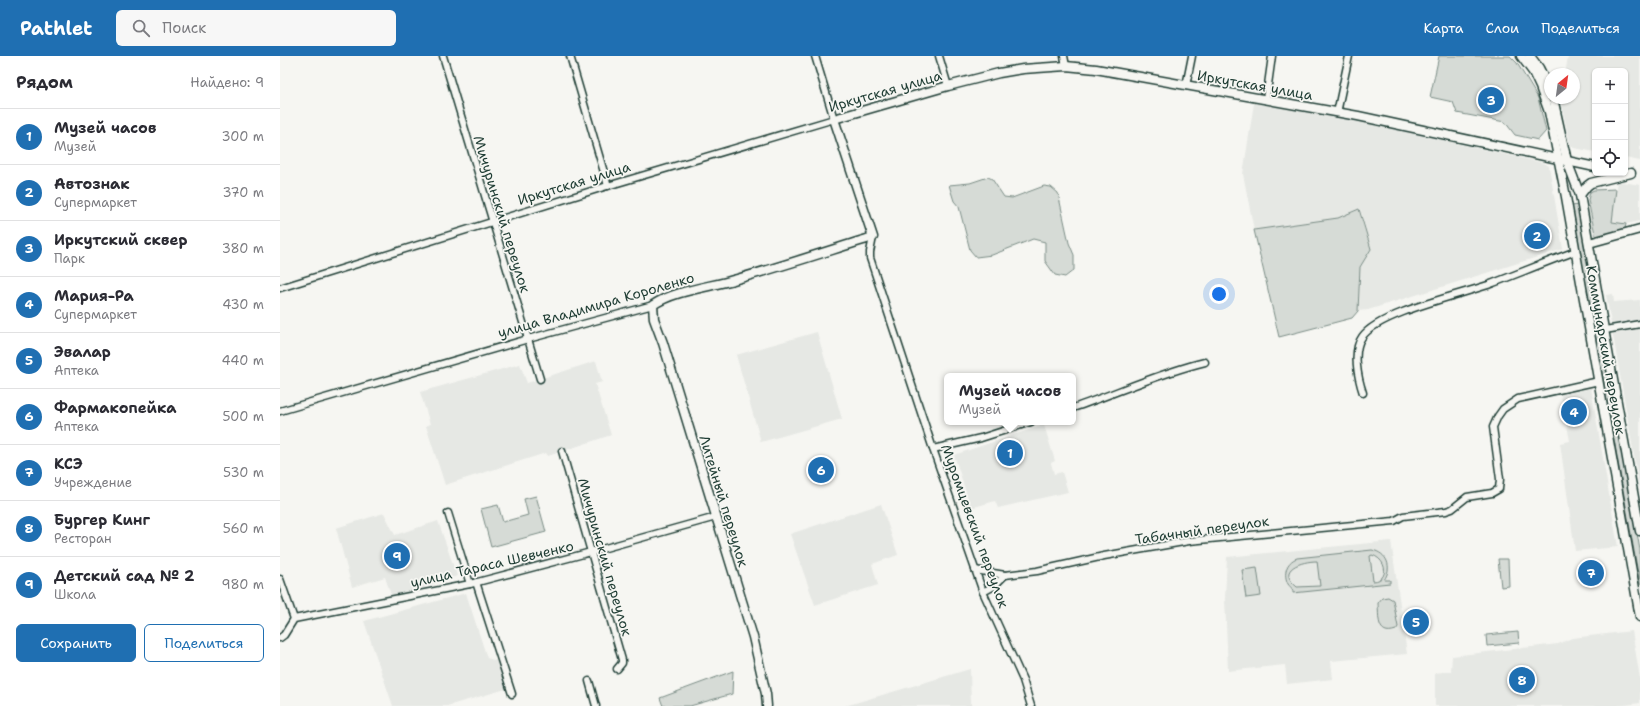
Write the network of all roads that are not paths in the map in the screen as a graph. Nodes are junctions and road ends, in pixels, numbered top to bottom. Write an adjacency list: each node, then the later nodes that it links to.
1 (442, 56): 28 (street, Мичуринский переулок)
2 (570, 56): 25 (street)
3 (815, 56): 18 (street)
4 (938, 56): 13 (street)
5 (1064, 56): 11 (street)
6 (1192, 56): 14 (street)
7 (1272, 56): 15 (street)
8 (1349, 56): 17 (street)
9 (1521, 56): 19 (main road, Коммунарский переулок)
10 (1530, 56): 12 (main road)
11 (1066, 66): 13 (main road, Иркутская улица); 14 (main road, Иркутская улица)
12 (1544, 78)
13 (948, 86): 18 (main road, Иркутская улица)
14 (1186, 86): 15 (main road, Иркутская улица)
15 (1266, 99): 17 (main road, Иркутская улица)
16 (1554, 104): 20 (main road, Коммунарский переулок)
17 (1337, 113): 19 (main road, Иркутская улица)
18 (834, 120): 25 (street, Иркутская улица); 30 (main road)
19 (1559, 159): 20 (main road, Иркутская улица); 27 (main road, Коммунарский переулок)
20 (1568, 161): 21 (main road, Иркутская улица); 26 (main road, Коммунарский переулок)
21 (1592, 165)
22 (1628, 172): 23 (main road)
23 (1640, 175)
24 (1615, 176): 26 (main road)
25 (608, 186): 28 (street, Иркутская улица)
26 (1580, 195): 27 (main road); 31 (main road, Коммунарский переулок)
27 (1566, 197): 32 (main road, Коммунарский переулок)
28 (492, 222): 33 (street, Иркутская улица); 37 (street, Мичуринский переулок)
29 (1640, 229): 31 (main road)
30 (874, 237): 34 (main road, улица Владимира Короленко); 45 (street, Муромцевский переулок)
31 (1589, 243): 36 (main road, Коммунарский переулок)
32 (1576, 251): 40 (main road, Коммунарский переулок); 41 (street)
33 (280, 288)
34 (653, 305): 37 (street, улица Владимира Короленко); 48 (main road, Литейный переулок)
35 (1640, 324): 36 (street)
36 (1605, 330): 49 (main road, Коммунарский переулок)
37 (528, 339): 39 (street, Мичуринский переулок); 43 (street, улица Владимира Короленко)
38 (1205, 362): 42 (street)
39 (540, 379)
40 (1599, 381): 52 (street, Табачный переулок); 56 (main road, Коммунарский переулок)
41 (1363, 393)
42 (1076, 407)
43 (280, 411)
44 (1022, 425): 45 (street)
45 (933, 449): 51 (street, Муромцевский переулок)
46 (562, 451): 50 (street, Мичуринский переулок)
47 (448, 513): 54 (street)
48 (716, 517): 50 (street, улица Тараса Шевченко); 64 (main road, Литейный переулок)
49 (1640, 531)
50 (591, 552): 54 (street, улица Тараса Шевченко); 60 (street, Мичуринский переулок)
51 (975, 570): 52 (street, Табачный переулок); 55 (street, Муромцевский переулок)
52 (1005, 575): 55 (street)
53 (280, 579): 58 (street)
54 (473, 583): 58 (street, улица Тараса Шевченко); 62 (street)
55 (983, 592): 65 (street, Муромцевский переулок)
56 (1638, 596): 57 (main road, Коммунарский переулок)
57 (1640, 616)
58 (294, 619): 59 (street)
59 (280, 638)
60 (617, 669)
61 (589, 680): 63 (street)
62 (512, 694)
63 (596, 706)
64 (767, 706)
65 (1031, 706)

